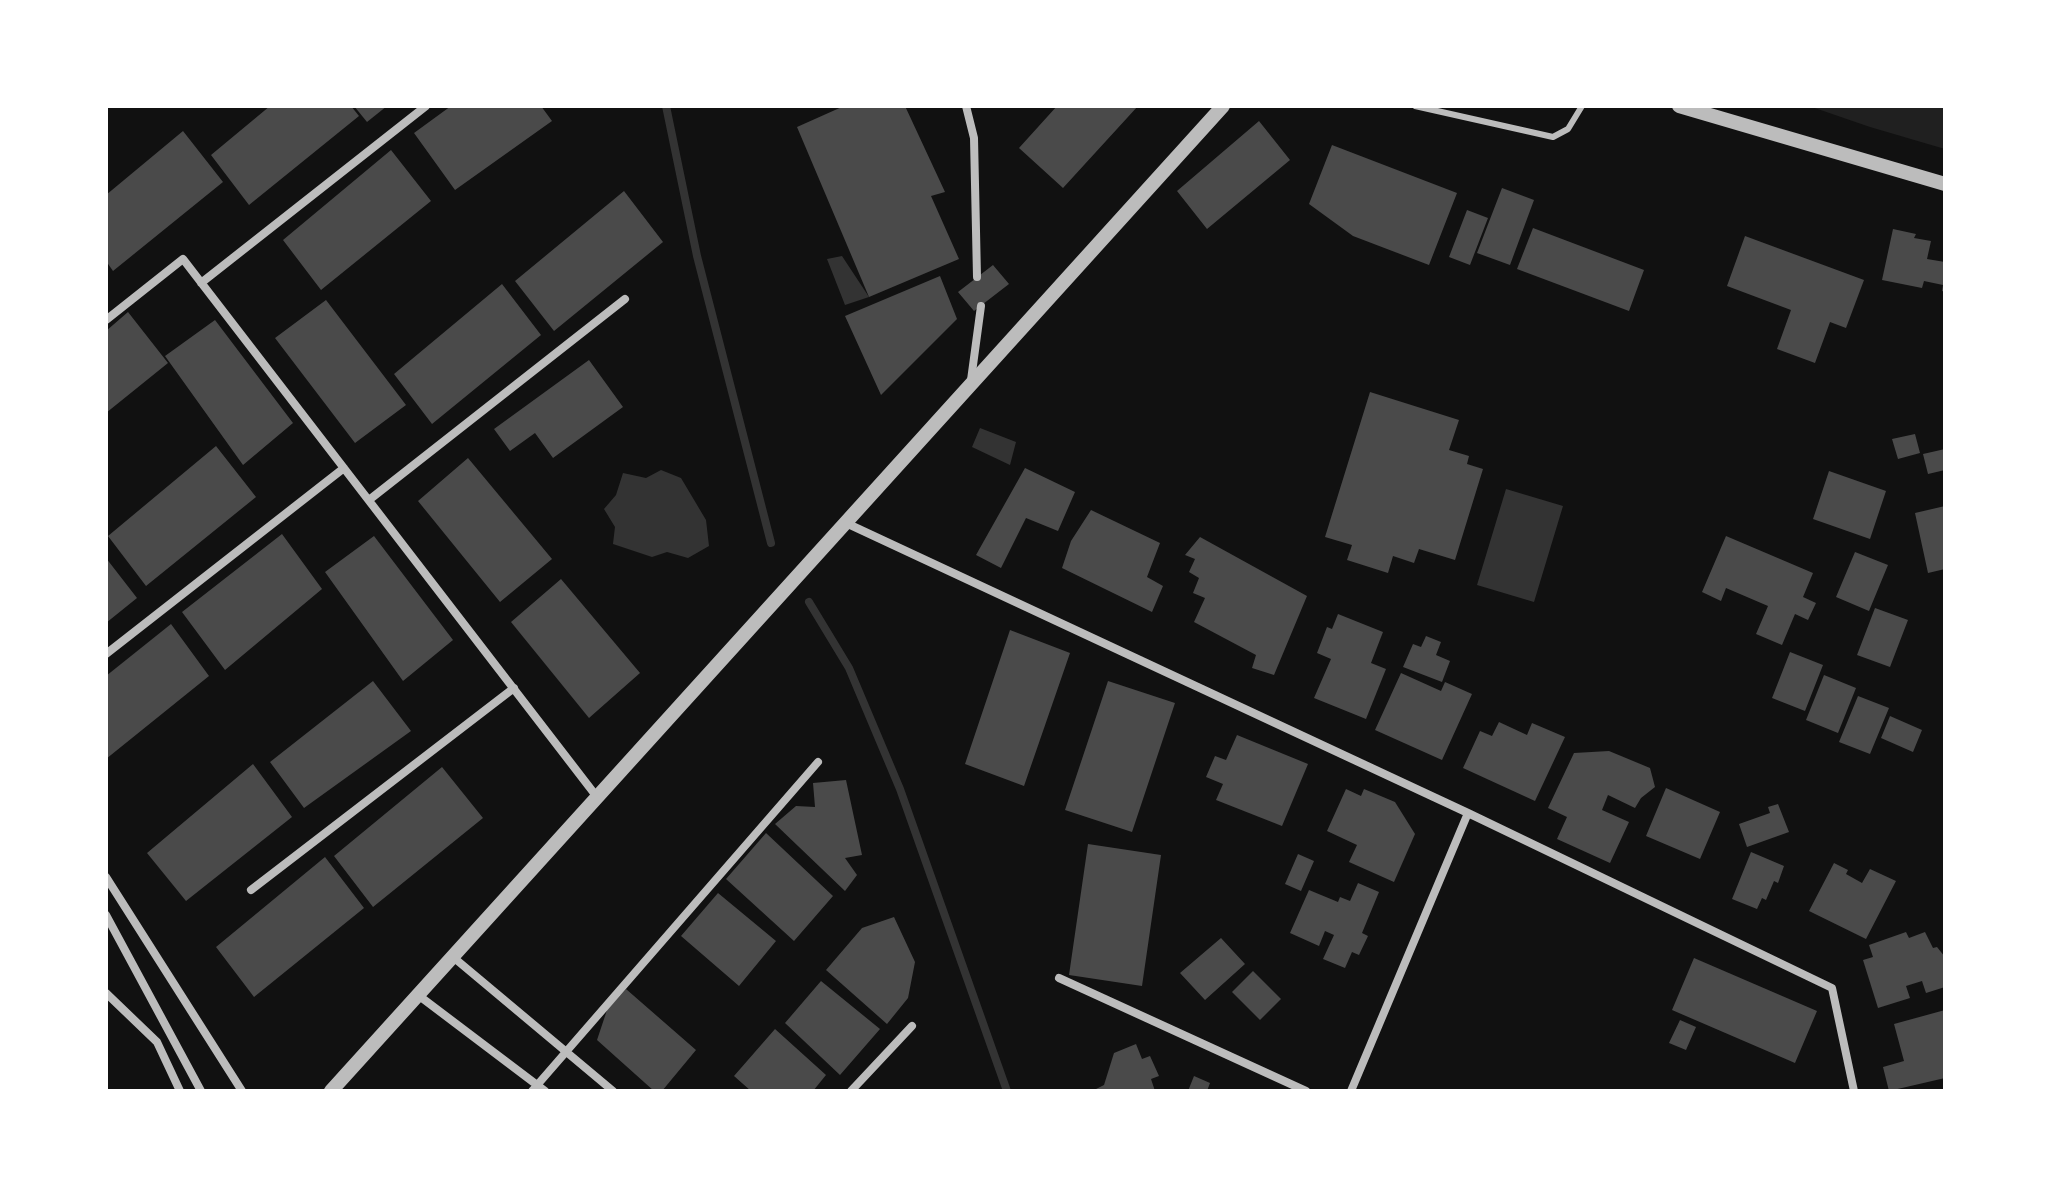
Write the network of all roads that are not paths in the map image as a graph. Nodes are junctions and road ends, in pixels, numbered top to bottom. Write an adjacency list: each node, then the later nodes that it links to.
1 (426, 106): 9 (street)
2 (966, 106): 8 (street)
3 (1223, 106): 13 (street)
4 (1415, 106): 5 (lane)
5 (1582, 106)
6 (1679, 106): 7 (street)
7 (1945, 184)
8 (977, 277)
9 (201, 283): 12 (street); 14 (street)
10 (625, 299): 15 (street)
11 (981, 306): 13 (street)
12 (106, 320)
13 (971, 384): 16 (street)
14 (344, 468): 15 (street); 17 (street)
15 (369, 500): 18 (street)
16 (846, 523): 20 (street); 21 (street)
17 (106, 654)
18 (514, 688): 20 (street); 23 (street)
19 (818, 762): 30 (street)
20 (597, 797): 25 (street)
21 (1468, 813): 39 (street); 40 (street)
22 (106, 877): 34 (street)
23 (251, 890)
24 (106, 915): 33 (street)
25 (453, 957): 28 (street); 30 (street)
26 (1059, 978): 38 (street)
27 (106, 993): 32 (street)
28 (418, 995): 31 (street); 35 (street)
29 (912, 1026): 37 (street)
30 (566, 1051): 31 (street); 36 (street)
31 (538, 1089)
32 (180, 1091)
33 (201, 1091)
34 (242, 1091)
35 (331, 1091)
36 (613, 1091)
37 (851, 1091)
38 (1306, 1091)
39 (1351, 1091)
40 (1854, 1091)

